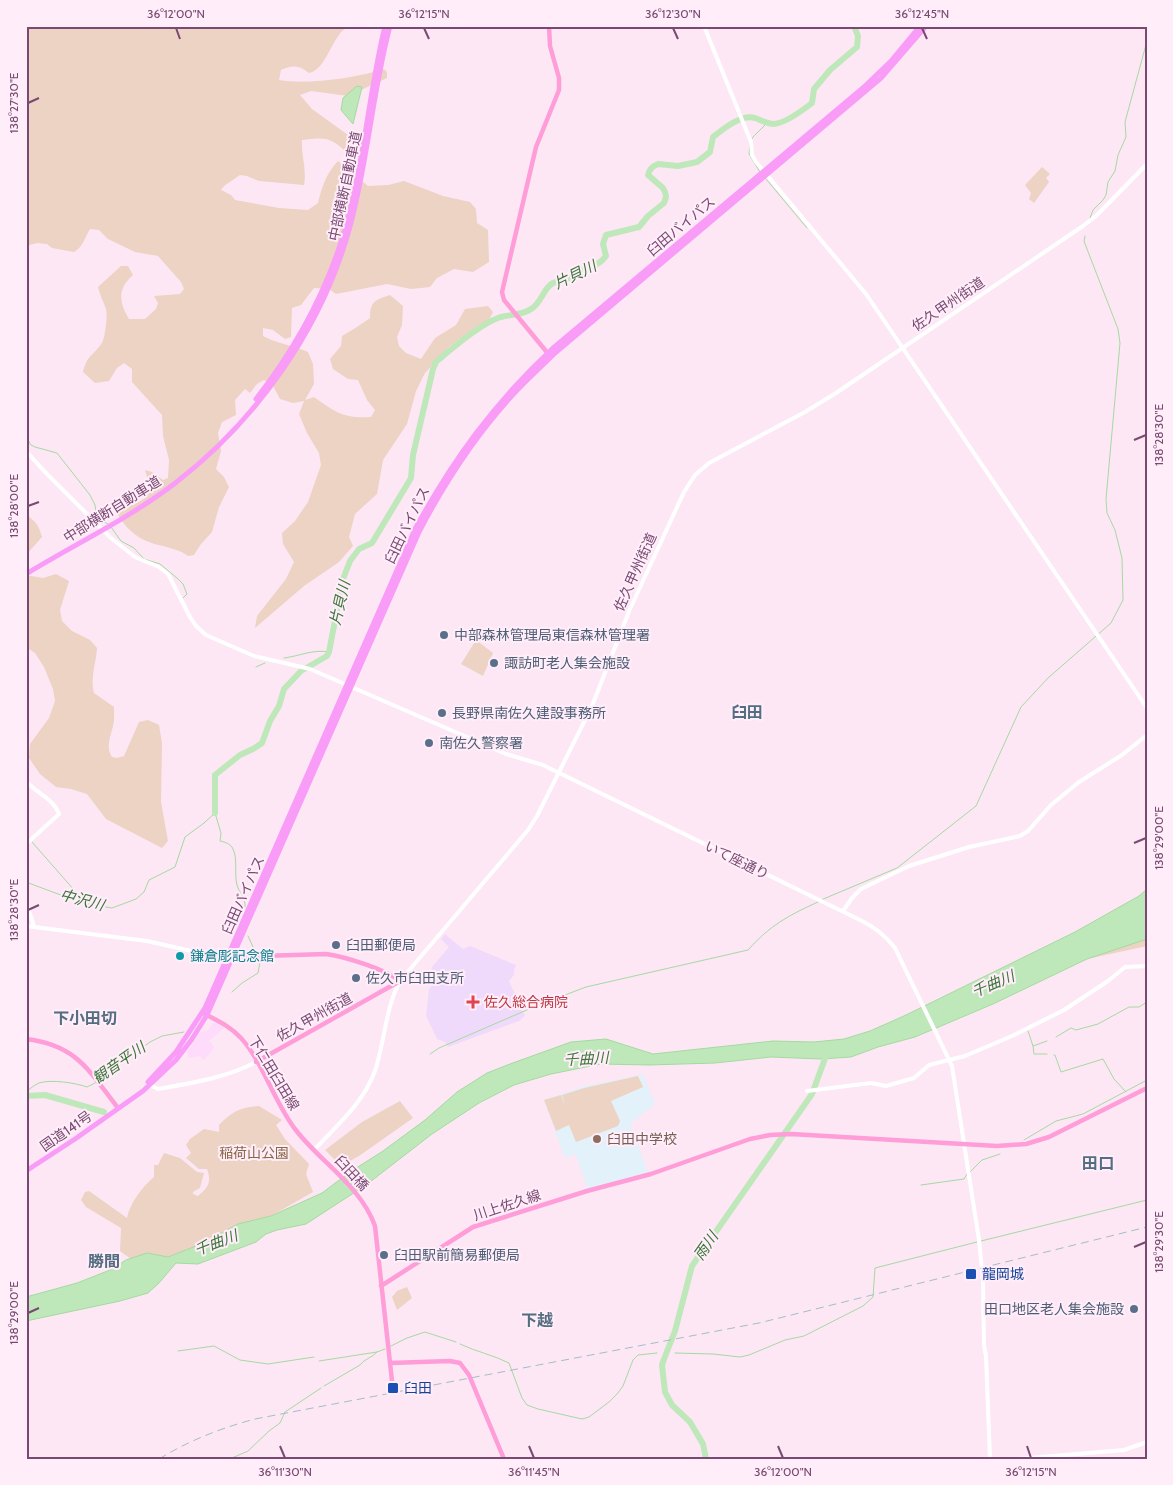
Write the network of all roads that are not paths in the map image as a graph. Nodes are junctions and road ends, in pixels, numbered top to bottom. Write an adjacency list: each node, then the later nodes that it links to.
1 (386, 26): 12 (highway, 中部横断自動車道)
2 (390, 26): 12 (highway, 中部横断自動車道)
3 (549, 26): 10 (main road)
4 (704, 26): 8 (street)
5 (920, 26): 8 (highway, 臼田バイパス)
6 (926, 26): 8 (highway, 臼田バイパス)
7 (1147, 164): 9 (street, 佐久甲州街道)
8 (765, 173): 9 (street); 10 (highway, 臼田バイパス)
9 (902, 349): 15 (street); 17 (street, 佐久甲州街道)
10 (549, 355): 14 (highway, 臼田バイパス)
11 (26, 451): 14 (street, いて座通り)
12 (205, 458): 13 (highway, 中部横断自動車道)
13 (26, 574)
14 (349, 686): 17 (street, いて座通り); 24 (highway, 臼田バイパス)
15 (1147, 708)
16 (1147, 735): 21 (street)
17 (559, 773): 21 (street, いて座通り); 26 (street, 佐久甲州街道)
18 (26, 781): 19 (street)
19 (26, 844)
20 (26, 903): 23 (street)
21 (843, 911): 29 (street, いて座通り)
22 (26, 926): 23 (street)
23 (34, 926): 24 (street)
24 (231, 957): 26 (main road); 27 (highway, 臼田バイパス)
25 (1147, 966): 29 (street)
26 (400, 981): 30 (main road, 佐久甲州街道); 36 (street)
27 (205, 1014): 30 (main road, 下仁田臼田線); 31 (highway, 臼田バイパス)
28 (26, 1039): 34 (main road)
29 (950, 1061): 33 (street); 35 (street)
30 (256, 1062): 31 (street, 佐久甲州街道); 36 (main road, 下仁田臼田線)
31 (149, 1084): 34 (highway, 臼田バイパス)
32 (1147, 1088): 35 (main road, 川上佐久線)
33 (807, 1091)
34 (118, 1108): 38 (highway, 国道141号)
35 (963, 1144): 39 (main road, 川上佐久線); 44 (street)
36 (314, 1150): 37 (main road, 下仁田臼田線)
37 (319, 1154): 39 (main road, 臼田橋)
38 (26, 1171)
39 (382, 1286): 40 (main road)
40 (390, 1363): 41 (main road); 43 (main road)
41 (392, 1381)
42 (1147, 1442): 45 (street)
43 (504, 1459)
44 (990, 1459)
45 (1018, 1459)

